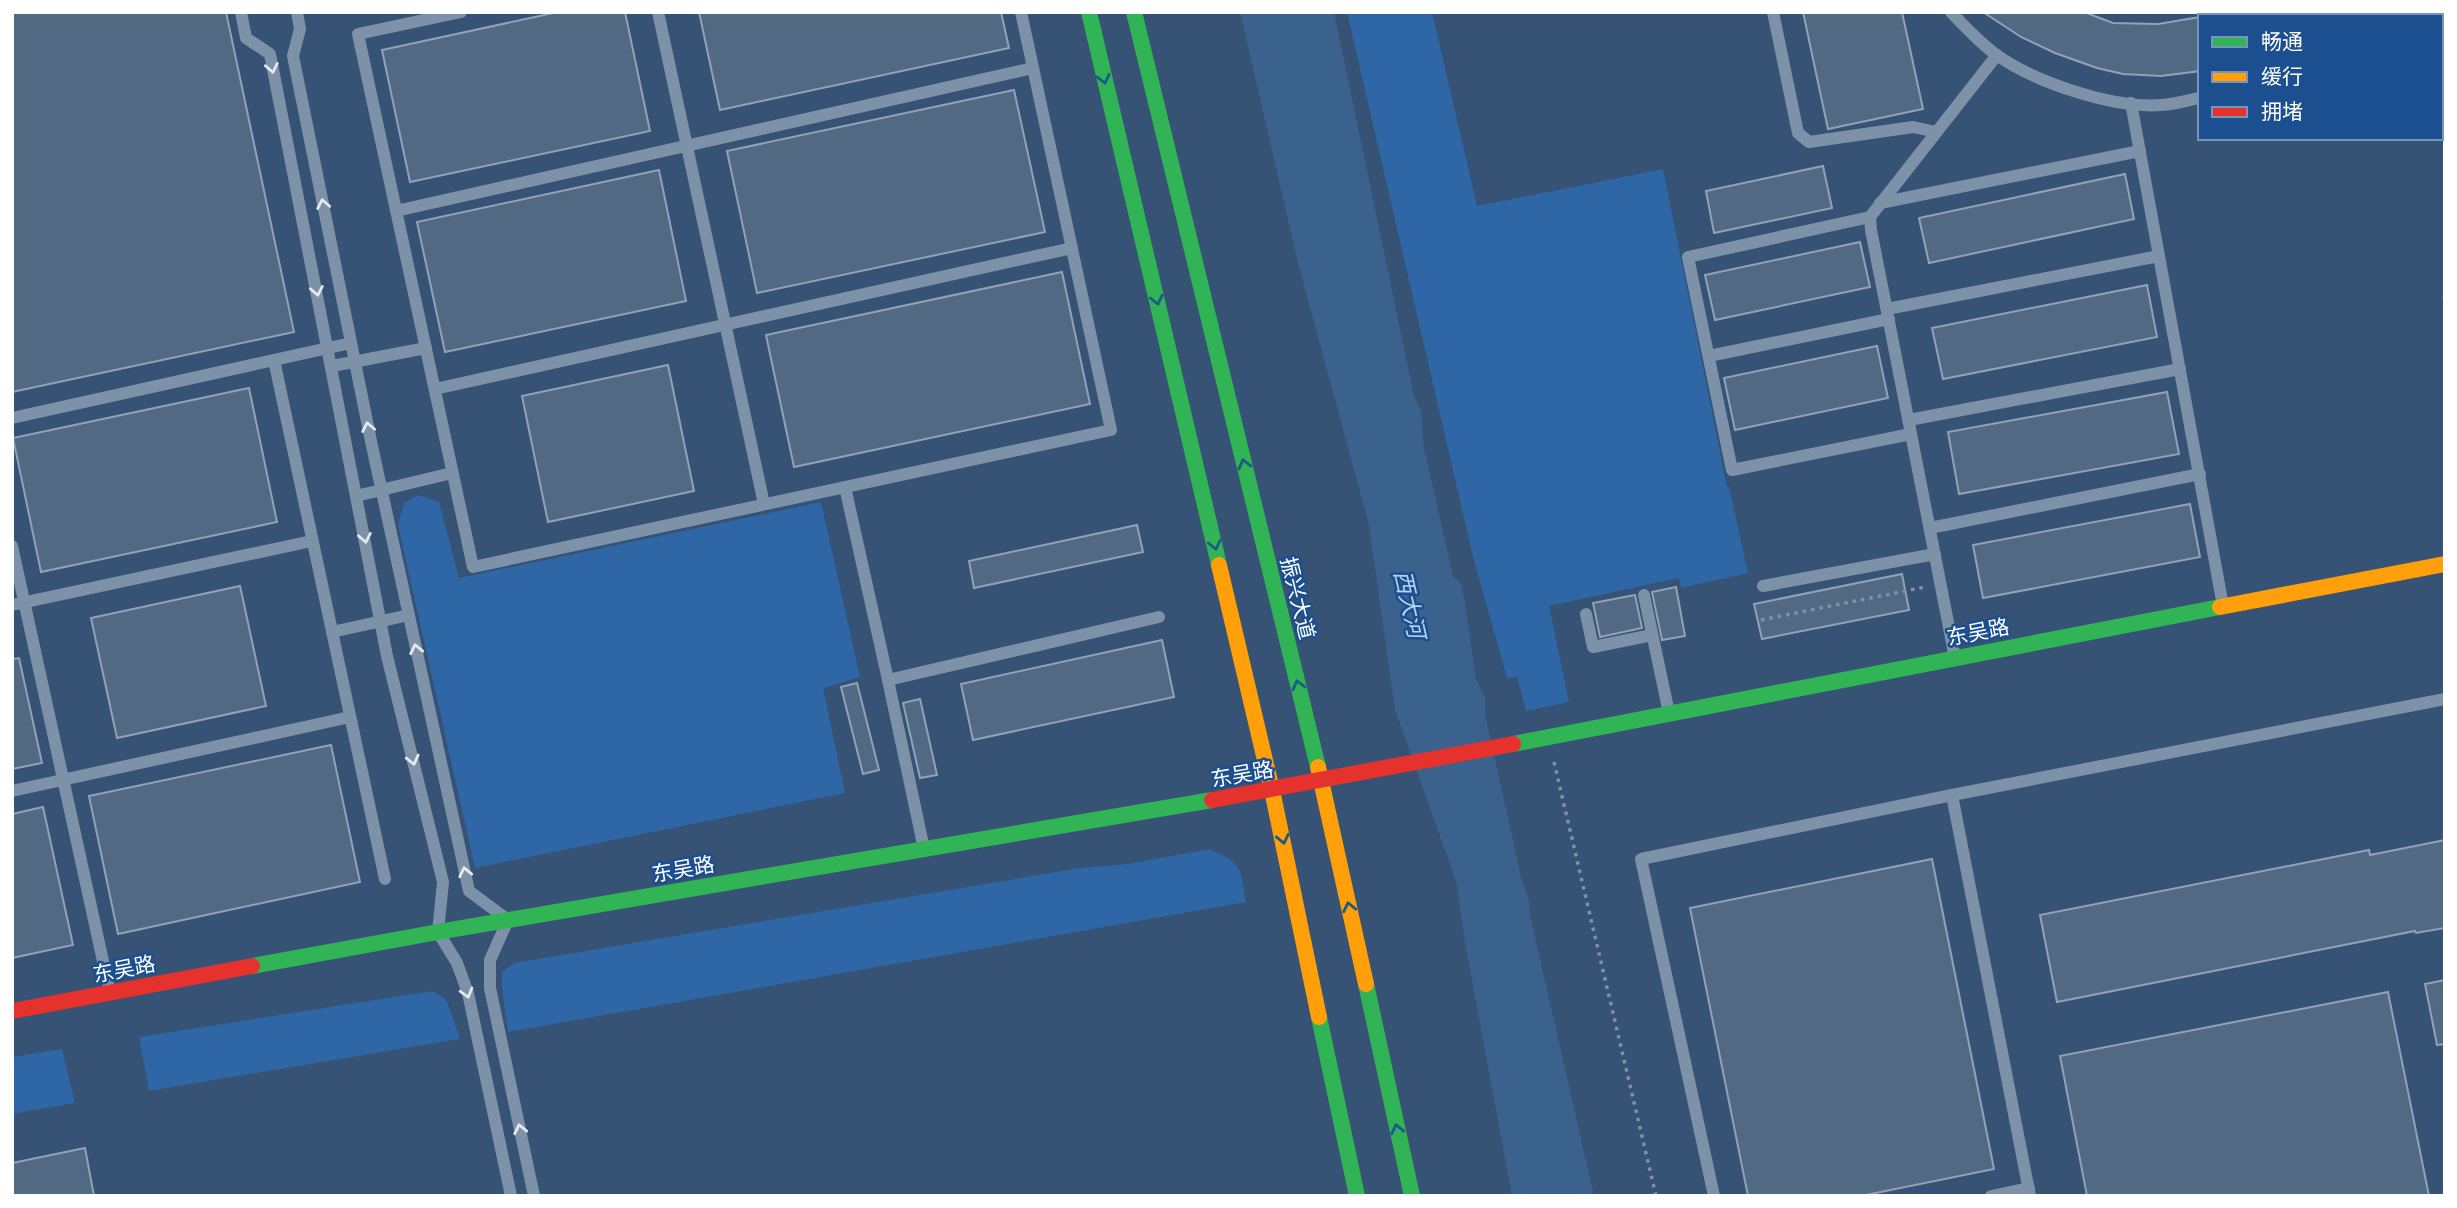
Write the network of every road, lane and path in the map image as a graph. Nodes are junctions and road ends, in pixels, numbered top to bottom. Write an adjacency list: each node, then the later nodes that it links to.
1 (241, 12): 27 (lane, one-way to 27)
2 (297, 12): 26 (lane, one-way to 2)
3 (461, 12): 18 (lane)
4 (658, 12): 15 (lane)
5 (1021, 12): 11 (lane)
6 (1088, 12): 69 (street, one-way to 69)
7 (1134, 12): 68 (street, 振兴大道, one-way to 7)
8 (1773, 12): 14 (lane)
9 (1951, 12): 10 (lane)
10 (1997, 55): 13 (lane); 14 (lane)
11 (1033, 68): 15 (lane); 20 (lane)
12 (2198, 98): 13 (lane)
13 (2131, 103): 16 (lane)
14 (1936, 132): 17 (lane)
15 (687, 146): 18 (lane); 25 (lane)
16 (2140, 151): 17 (lane); 21 (lane)
17 (1881, 203): 19 (lane)
18 (396, 211): 28 (lane)
19 (1870, 217): 24 (lane); 29 (lane)
20 (1072, 248): 25 (lane); 40 (lane)
21 (2159, 256): 24 (lane); 33 (lane)
22 (2444, 297): 23 (path)
23 (2445, 303)
24 (1888, 314): 29 (lane); 36 (lane)
25 (726, 325): 34 (lane); 43 (lane)
26 (351, 343): 27 (lane); 31 (lane)
27 (328, 348): 30 (lane); 32 (lane)
28 (426, 348): 31 (lane); 34 (lane)
29 (1709, 356): 37 (lane)
30 (274, 360): 35 (lane); 45 (lane)
31 (355, 362): 32 (lane); 41 (lane, one-way to 31)
32 (332, 366): 42 (lane)
33 (2180, 369): 36 (lane); 39 (lane)
34 (435, 389): 38 (lane)
35 (12, 418)
36 (1909, 420): 37 (lane)
37 (1911, 434): 44 (lane)
38 (452, 473): 41 (lane); 43 (lane)
39 (2200, 474): 44 (lane); 53 (lane)
40 (845, 487): 43 (lane); 62 (lane)
41 (381, 490): 42 (lane); 55 (lane)
42 (356, 496): 58 (lane, one-way to 58)
43 (764, 504)
44 (1930, 528): 47 (lane)
45 (313, 541): 52 (lane); 59 (lane)
46 (12, 545): 52 (lane)
47 (1935, 554): 49 (lane); 50 (lane)
48 (2445, 564): 53 (street, 东吴路)
49 (1941, 584): 57 (path); 61 (lane)
50 (1763, 586)
51 (1644, 595): 60 (lane)
52 (18, 604): 67 (lane)
53 (2224, 607): 61 (street, 东吴路)
54 (1586, 614): 60 (lane)
55 (409, 615): 58 (lane); 74 (lane, one-way to 55)
56 (1159, 617): 62 (lane)
57 (1761, 620)
58 (381, 621): 59 (lane); 75 (lane, one-way to 75)
59 (332, 632): 65 (lane)
60 (1652, 635): 64 (lane)
61 (1956, 658): 64 (street, 东吴路)
62 (888, 680): 72 (lane)
63 (2445, 699): 71 (lane)
64 (1669, 713): 66 (street, 东吴路)
65 (350, 718): 67 (lane); 73 (lane)
66 (1548, 736): 68 (street, 东吴路); 83 (path)
67 (63, 780): 70 (lane); 76 (lane)
68 (1321, 781): 69 (street, 东吴路); 82 (street, 振兴大道, one-way to 68)
69 (1272, 790): 72 (street, 东吴路); 81 (street, one-way to 81)
70 (12, 791)
71 (1952, 795): 78 (lane); 84 (lane)
72 (925, 849): 74 (street, 东吴路)
73 (385, 879)
74 (508, 920): 75 (street, 东吴路); 80 (lane, one-way to 74)
75 (438, 932): 76 (street, 东吴路); 79 (lane, one-way to 79)
76 (110, 993): 77 (street, 东吴路)
77 (12, 1011)
78 (2029, 1192): 85 (lane)
79 (511, 1196)
80 (534, 1196)
81 (1357, 1196)
82 (1412, 1196)
83 (1656, 1196)
84 (1714, 1196)
85 (1991, 1196)

